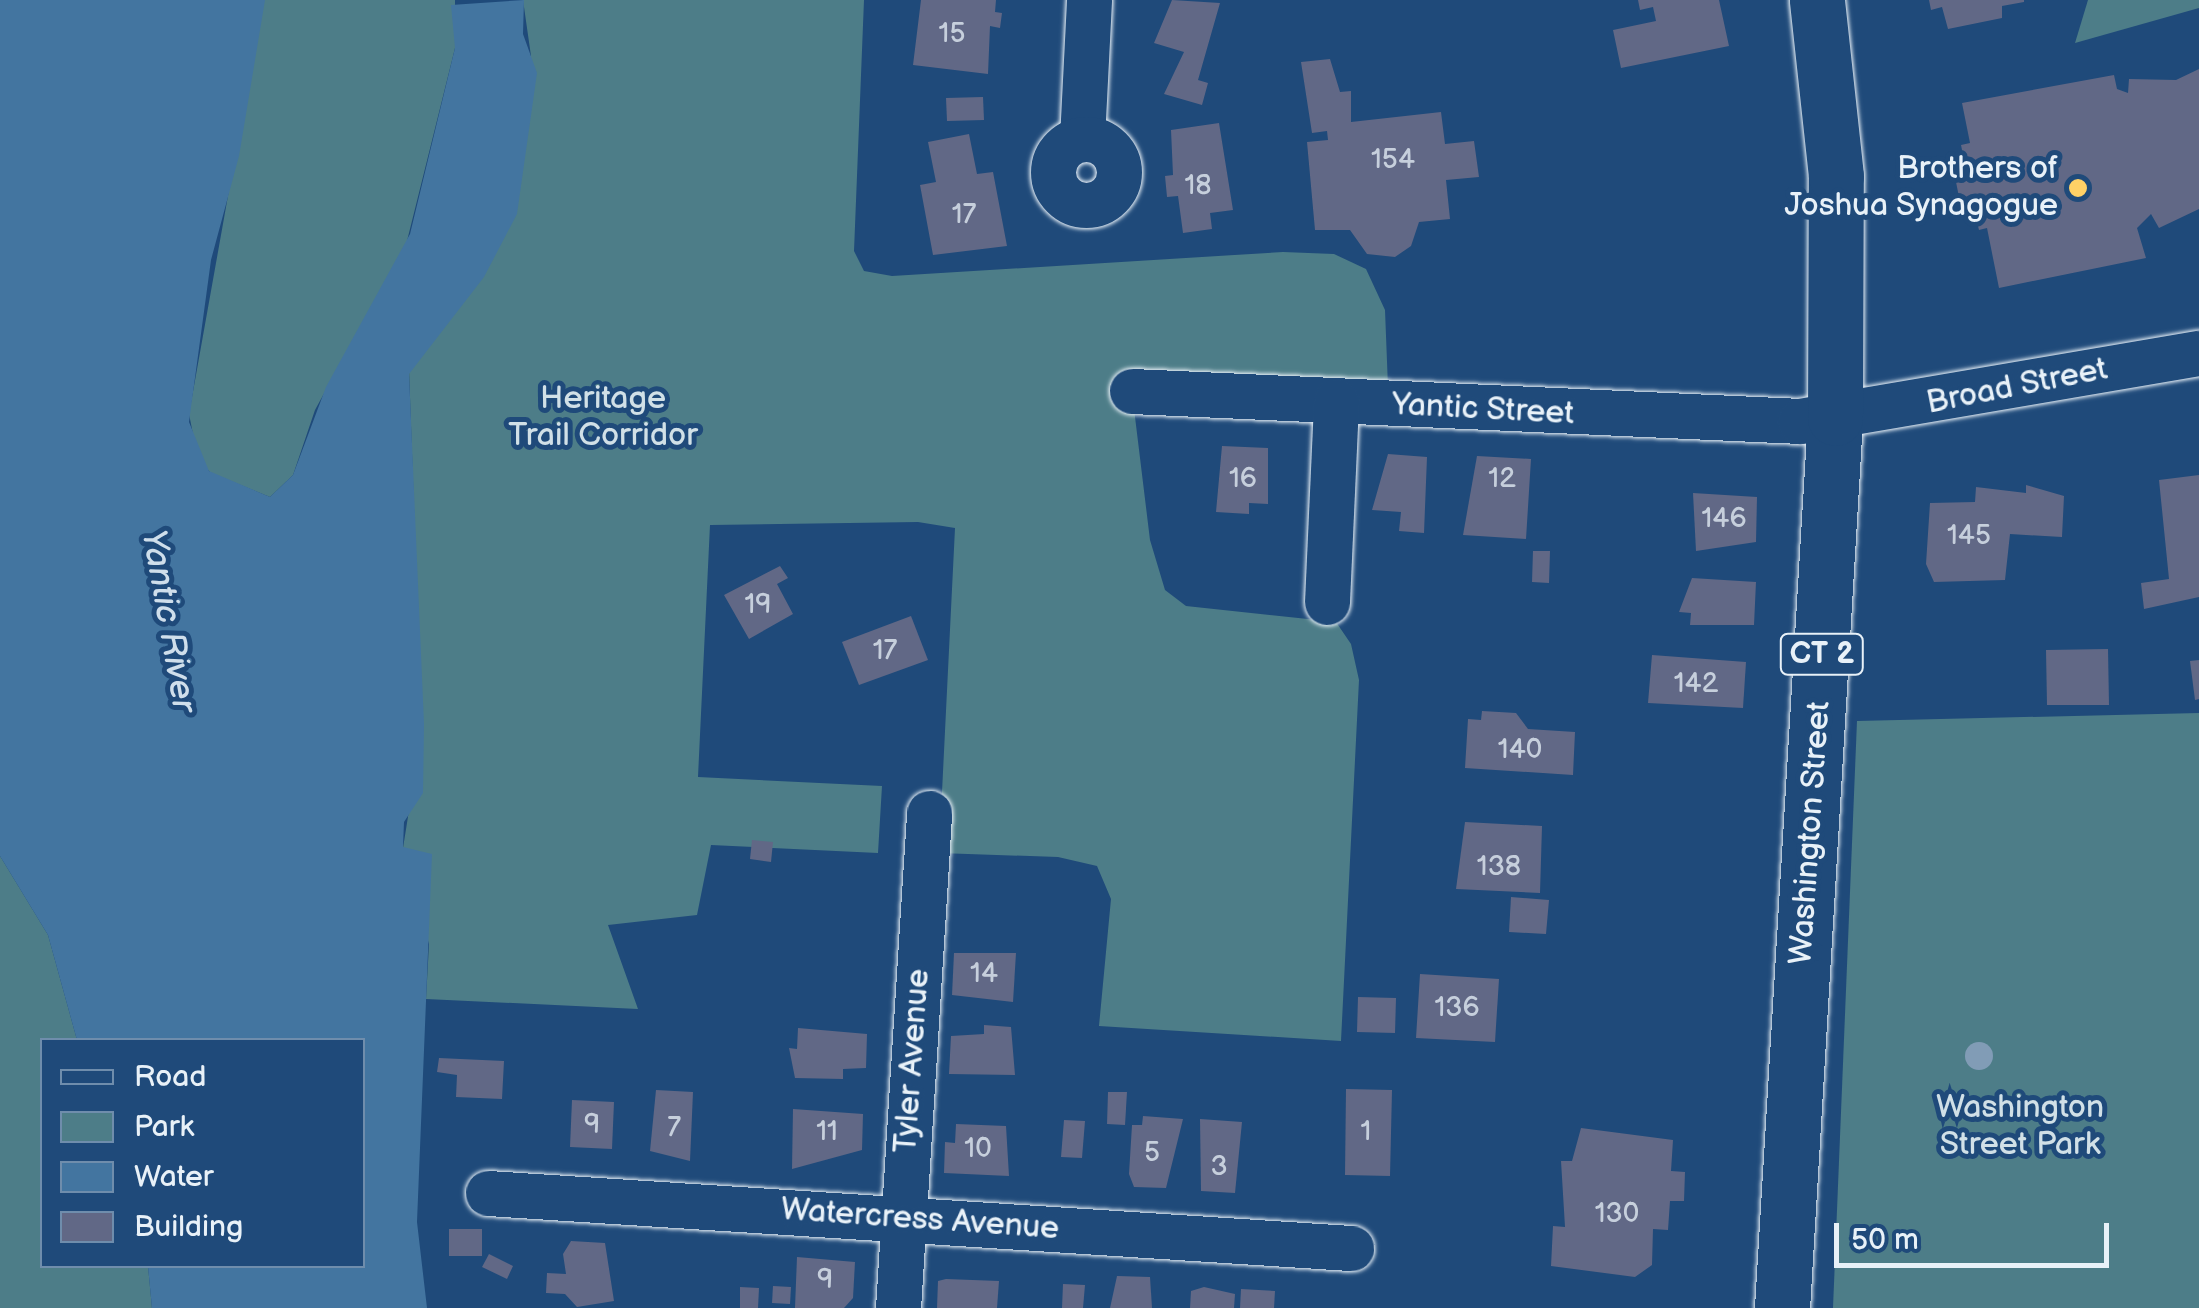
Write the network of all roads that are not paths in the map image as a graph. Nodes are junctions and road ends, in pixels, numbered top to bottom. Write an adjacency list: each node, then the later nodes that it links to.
1 (1089, 0): 3 (street)
2 (1817, 0): 7 (highway, Washington Street / CT 2)
3 (1082, 139)
4 (2199, 353): 7 (street, Broad Street)
5 (1132, 392): 6 (street, Yantic Street)
6 (1336, 401): 7 (street, Yantic Street); 8 (street)
7 (1835, 418): 14 (highway, Washington Street / CT 2)
8 (1327, 602)
9 (929, 814): 11 (street, Tyler Avenue)
10 (488, 1193): 11 (street, Watercress Avenue)
11 (903, 1219): 12 (street, Watercress Avenue); 13 (street, Tyler Avenue)
12 (1351, 1248)
13 (898, 1308)
14 (1782, 1308)

